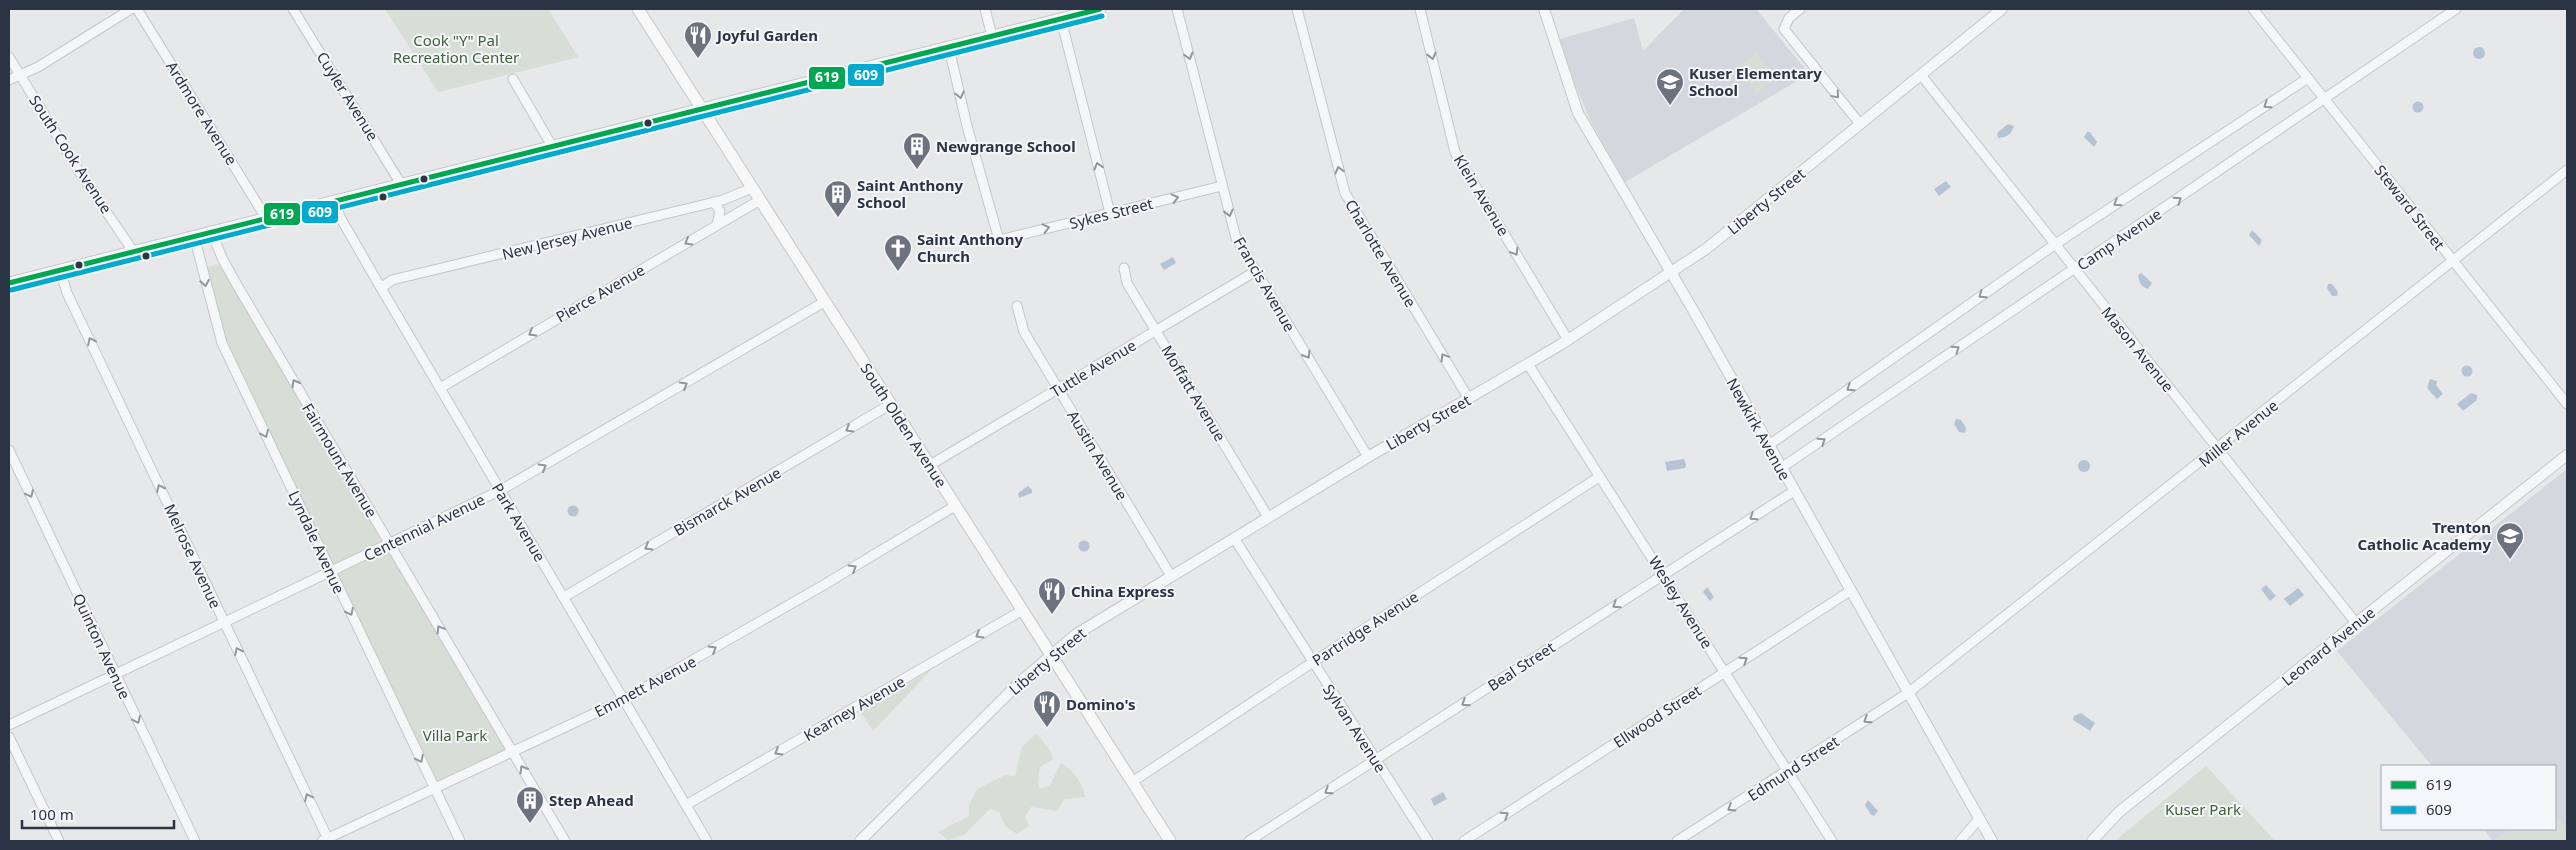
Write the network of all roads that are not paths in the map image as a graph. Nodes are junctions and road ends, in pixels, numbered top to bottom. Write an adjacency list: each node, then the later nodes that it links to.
1 (131, 9): 19 (street)
2 (137, 9): 36 (street, Ardmore Avenue)
3 (293, 9): 29 (street, Cuyler Avenue)
4 (638, 9): 25 (main road, South Olden Avenue)
5 (985, 9): 16 (street)
6 (1100, 9): 15 (main road)
7 (1177, 9): 30 (street, Francis Avenue, one-way to 30)
8 (1297, 9): 57 (street, Charlotte Avenue, one-way to 8)
9 (1420, 9): 53 (street, Klein Avenue, one-way to 53)
10 (1544, 9): 47 (street, Newkirk Avenue)
11 (1800, 9): 26 (street, one-way to 26)
12 (2002, 9): 20 (street, Liberty Street)
13 (2253, 9): 22 (street, Steward Street)
14 (2456, 9): 24 (street, Camp Avenue)
15 (1061, 18): 16 (main road); 35 (street, one-way to 15)
16 (992, 36): 17 (main road)
17 (949, 48): 25 (main road); 35 (street, Sykes Street, one-way to 35)
18 (9, 57): 19 (street, South Cook Avenue)
19 (20, 75): 23 (street); 41 (street, South Cook Avenue)
20 (1921, 75): 26 (street, Liberty Street); 40 (street, Mason Avenue)
21 (513, 78): 27 (street)
22 (2308, 78): 24 (street, Steward Street); 40 (street, Camp Avenue, one-way to 40)
23 (9, 80)
24 (2325, 100): 42 (street, Steward Street); 45 (street, Camp Avenue, one-way to 24)
25 (702, 109): 27 (main road); 31 (main road, South Olden Avenue)
26 (1860, 124): 47 (street, Liberty Street)
27 (552, 146): 29 (main road)
28 (2567, 170): 42 (street, Miller Avenue)
29 (401, 184): 33 (main road)
30 (1222, 186): 35 (street, Sykes Street, one-way to 30); 46 (street, Francis Avenue, one-way to 46)
31 (752, 188): 32 (main road, South Olden Avenue); 34 (street, New Jersey Avenue)
32 (760, 200): 37 (street, Pierce Avenue); 50 (main road, South Olden Avenue)
33 (334, 201): 36 (main road); 49 (street, Park Avenue)
34 (714, 202): 37 (street); 49 (street, New Jersey Avenue)
35 (1110, 213)
36 (266, 218): 38 (main road)
37 (717, 225): 55 (street, Pierce Avenue, one-way to 55)
38 (212, 232): 39 (main road); 73 (street, Fairmount Avenue, one-way to 38)
39 (194, 236): 41 (main road); 74 (street, Lyndale Avenue, one-way to 74)
40 (2054, 244): 45 (street, Mason Avenue); 60 (street, Camp Avenue, one-way to 60)
41 (133, 251): 44 (main road)
42 (2454, 261): 59 (street, Steward Street); 61 (street, Miller Avenue)
43 (1124, 268): 52 (street, Moffatt Avenue)
44 (60, 270): 48 (main road); 80 (street, Melrose Avenue, one-way to 44)
45 (2075, 270): 61 (street, Mason Avenue); 66 (street, Camp Avenue, one-way to 45)
46 (1256, 271): 52 (street, Tuttle Avenue); 64 (street, Francis Avenue, one-way to 64)
47 (1671, 274): 53 (street, Liberty Street); 60 (street, Newkirk Avenue)
48 (9, 282)
49 (382, 288): 55 (street, Park Avenue)
50 (824, 302): 58 (main road, South Olden Avenue); 68 (street, Centennial Avenue, one-way to 50)
51 (1017, 306): 56 (street, Austin Avenue)
52 (1156, 330): 56 (street, Tuttle Avenue); 71 (street, Moffatt Avenue)
53 (1568, 340): 54 (street, Liberty Street)
54 (1528, 364): 57 (street, Liberty Street); 67 (street, Wesley Avenue)
55 (440, 388): 68 (street, Park Avenue)
56 (1058, 388): 65 (street, Tuttle Avenue); 76 (street, Austin Avenue)
57 (1468, 399): 64 (street, Liberty Street)
58 (891, 404): 65 (main road, South Olden Avenue); 78 (street, Bismarck Avenue, one-way to 78)
59 (2567, 404)
60 (1769, 445): 66 (street, Newkirk Avenue)
61 (2218, 449): 81 (street, Mason Avenue); 86 (street, Miller Avenue)
62 (9, 450): 85 (street, Quinton Avenue, one-way to 85)
63 (2567, 455): 81 (street, Leonard Avenue)
64 (1368, 457): 71 (street, Liberty Street)
65 (930, 465): 70 (main road, South Olden Avenue)
66 (1781, 468): 69 (street, Newkirk Avenue)
67 (1599, 477): 75 (street, Wesley Avenue); 83 (street, Partridge Avenue)
68 (501, 490): 73 (street, Centennial Avenue); 78 (street, Park Avenue)
69 (1794, 491): 75 (street, Beal Street, one-way to 75); 77 (street, Newkirk Avenue)
70 (955, 506): 79 (main road, South Olden Avenue); 87 (street, Emmett Avenue, one-way to 70)
71 (1268, 517): 72 (street, Liberty Street)
72 (1234, 538): 76 (street, Liberty Street); 83 (street, Sylvan Avenue)
73 (390, 543): 74 (street, Centennial Avenue); 90 (street, Fairmount Avenue, one-way to 73)
74 (331, 572): 80 (street, Centennial Avenue); 94 (street, Lyndale Avenue, one-way to 94)
75 (1664, 574): 84 (street, Wesley Avenue); 91 (street, Beal Street, one-way to 91)
76 (1171, 576): 82 (street, Liberty Street)
77 (1850, 591): 84 (street, Ellwood Street, one-way to 77); 86 (street, Newkirk Avenue)
78 (564, 597): 87 (street, Park Avenue)
79 (1021, 611): 82 (main road, South Olden Avenue); 95 (street, Kearney Avenue, one-way to 95)
80 (224, 622): 85 (street, Centennial Avenue); 97 (street, Melrose Avenue, one-way to 80)
81 (2356, 623): 112 (street, Leonard Avenue)
82 (1050, 655): 93 (main road, South Olden Avenue); 103 (street, Liberty Street)
83 (1312, 662): 91 (street, Sylvan Avenue); 93 (street, Partridge Avenue)
84 (1725, 672): 92 (street, Wesley Avenue); 107 (street, Ellwood Street, one-way to 84)
85 (116, 674): 88 (street, Centennial Avenue); 99 (street, Quinton Avenue, one-way to 99)
86 (1908, 693): 92 (street, Edmund Street, one-way to 92); 96 (street, Newkirk Avenue)
87 (625, 699): 90 (street, Emmett Avenue); 95 (street, Park Avenue)
88 (9, 725)
89 (10, 741): 98 (street)
90 (513, 752): 94 (street, Emmett Avenue); 101 (street, Fairmount Avenue, one-way to 90)
91 (1376, 760): 105 (street, Beal Street, one-way to 105); 106 (street, Sylvan Avenue)
92 (1788, 772): 108 (street, Edmund Street, one-way to 108); 109 (street, Wesley Avenue)
93 (1132, 782): 104 (main road, South Olden Avenue)
94 (435, 789): 97 (street, Emmett Avenue); 100 (street, Lyndale Avenue)
95 (686, 806): 102 (street, Park Avenue)
96 (1979, 819): 110 (street); 111 (street, Newkirk Avenue)
97 (326, 840)
98 (59, 841)
99 (195, 841)
100 (460, 841)
101 (565, 841)
102 (707, 841)
103 (860, 841)
104 (1170, 841)
105 (1249, 841)
106 (1428, 841)
107 (1464, 841)
108 (1677, 841)
109 (1832, 841)
110 (1960, 841)
111 (1992, 841)
112 (2092, 841)

